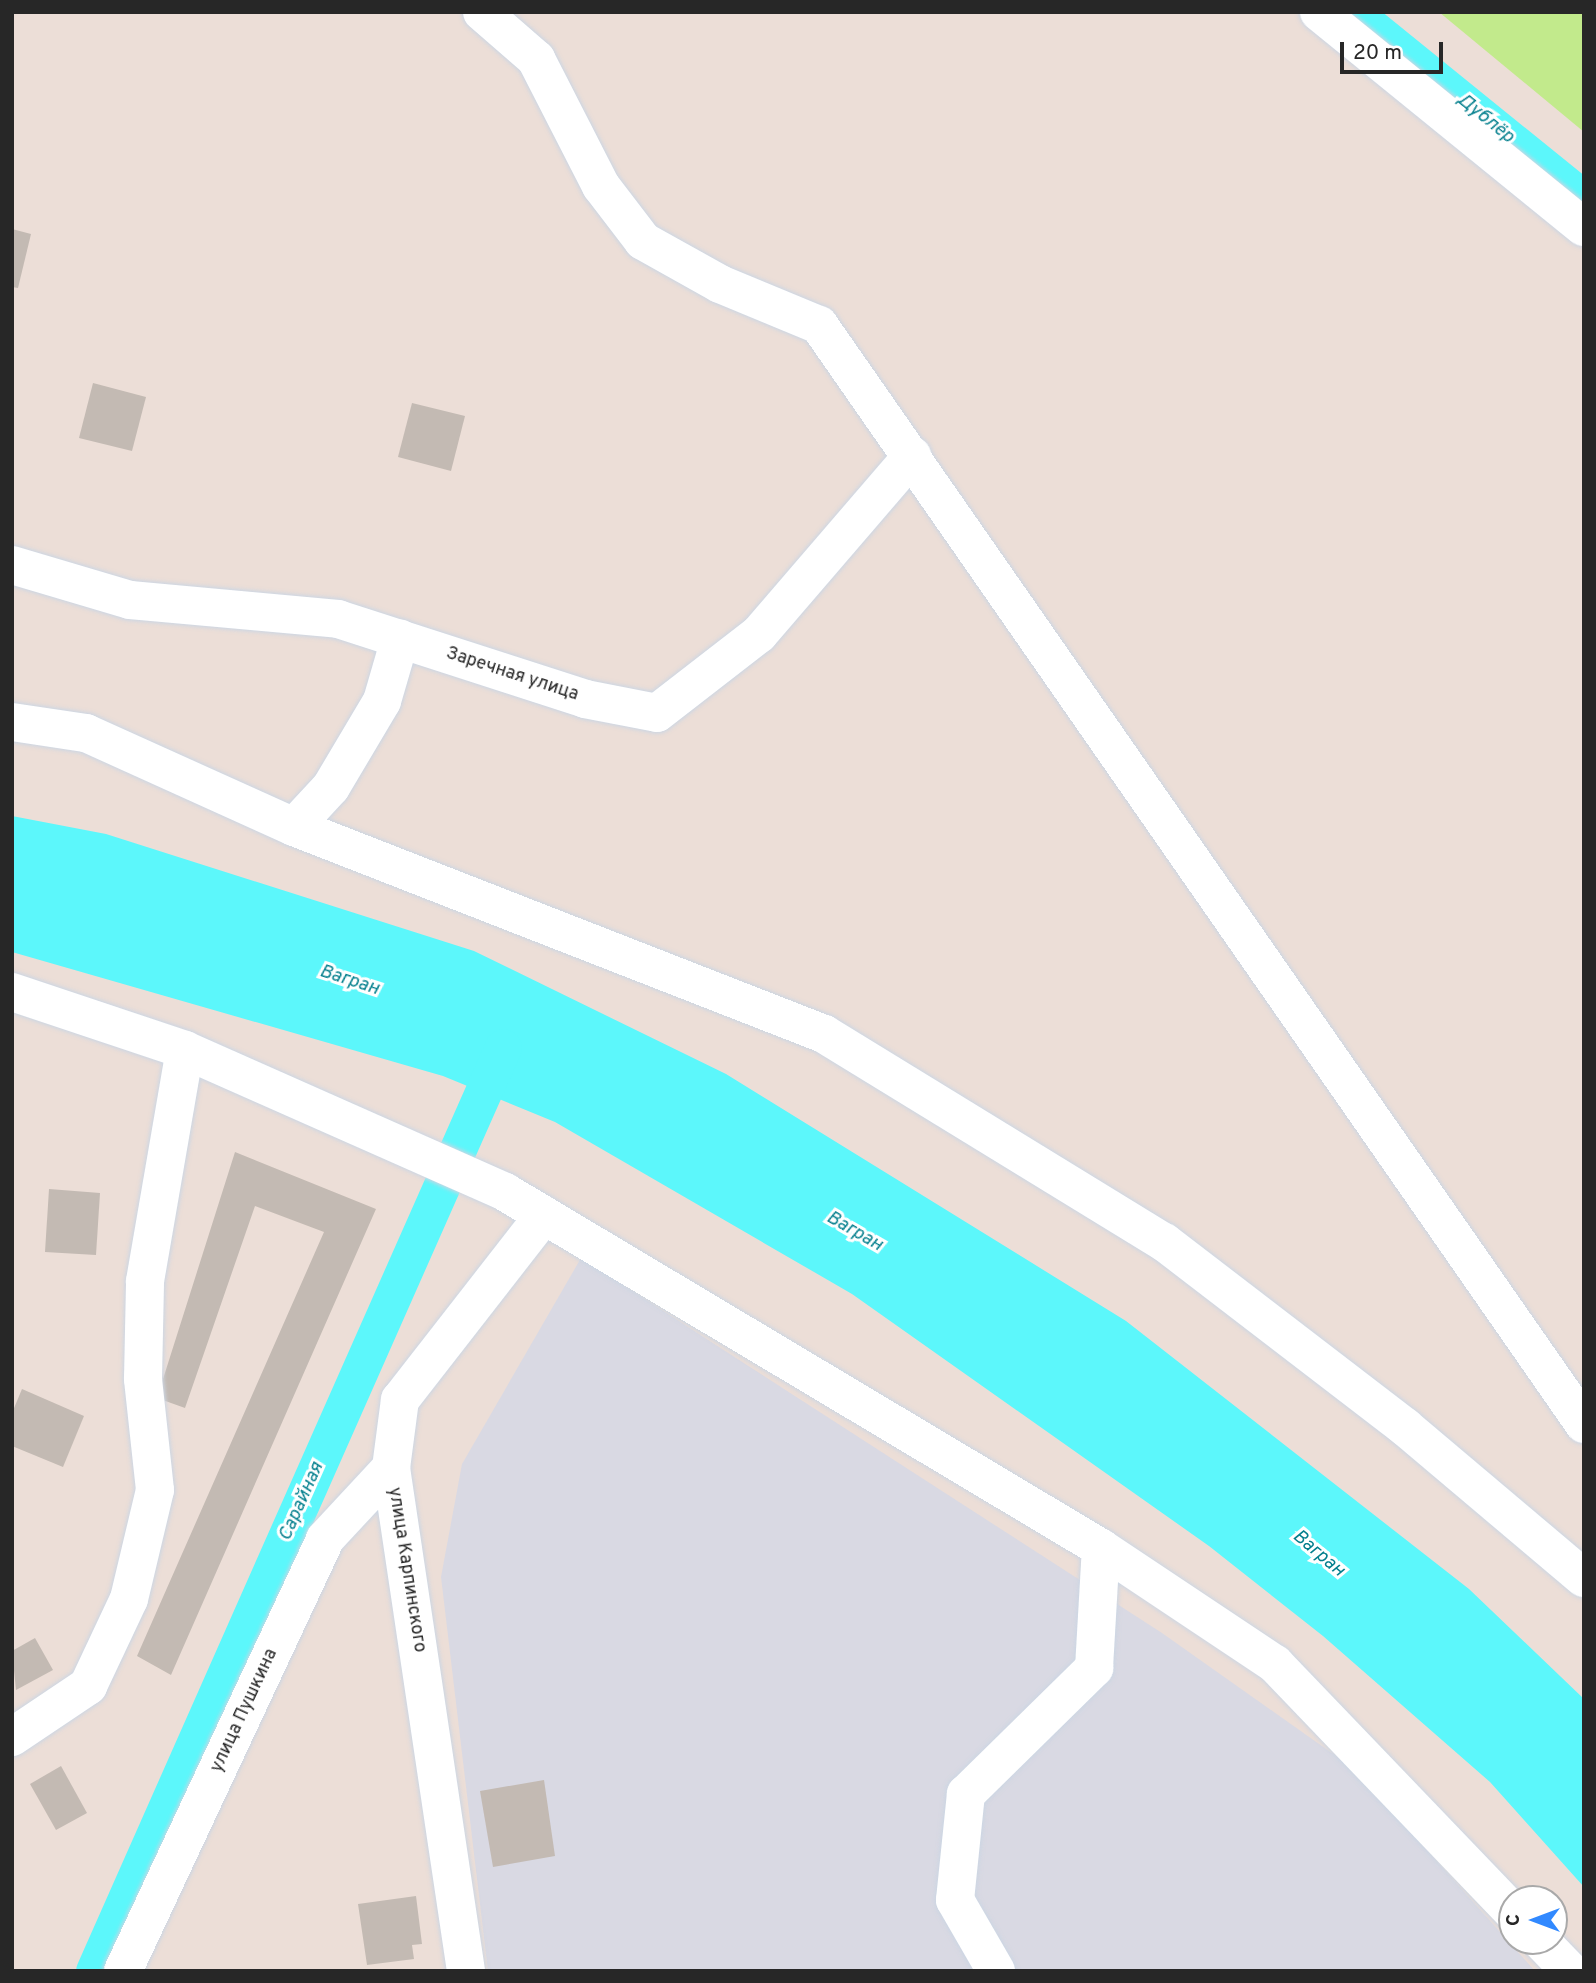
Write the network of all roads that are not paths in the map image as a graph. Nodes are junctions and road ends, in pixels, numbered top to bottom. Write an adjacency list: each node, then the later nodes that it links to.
1 (482, 12): 4 (street)
2 (1319, 12): 3 (street)
3 (1584, 227)
4 (912, 456): 6 (street, Заречная улица); 12 (street)
5 (12, 565): 6 (street, Заречная улица)
6 (400, 639): 8 (street)
7 (12, 722): 8 (street)
8 (294, 827): 15 (street)
9 (12, 992): 10 (street)
10 (185, 1050): 11 (street); 16 (street)
11 (544, 1215): 13 (street, улица Карпинского); 14 (street)
12 (1584, 1424)
13 (391, 1468): 19 (street, улица Пушкина); 20 (street, улица Карпинского)
14 (1101, 1548): 17 (street); 21 (street)
15 (1584, 1578)
16 (12, 1737)
17 (1498, 1895)
18 (1555, 1955): 22 (street)
19 (123, 1971)
20 (466, 1971)
21 (996, 1971)
22 (1570, 1971)

